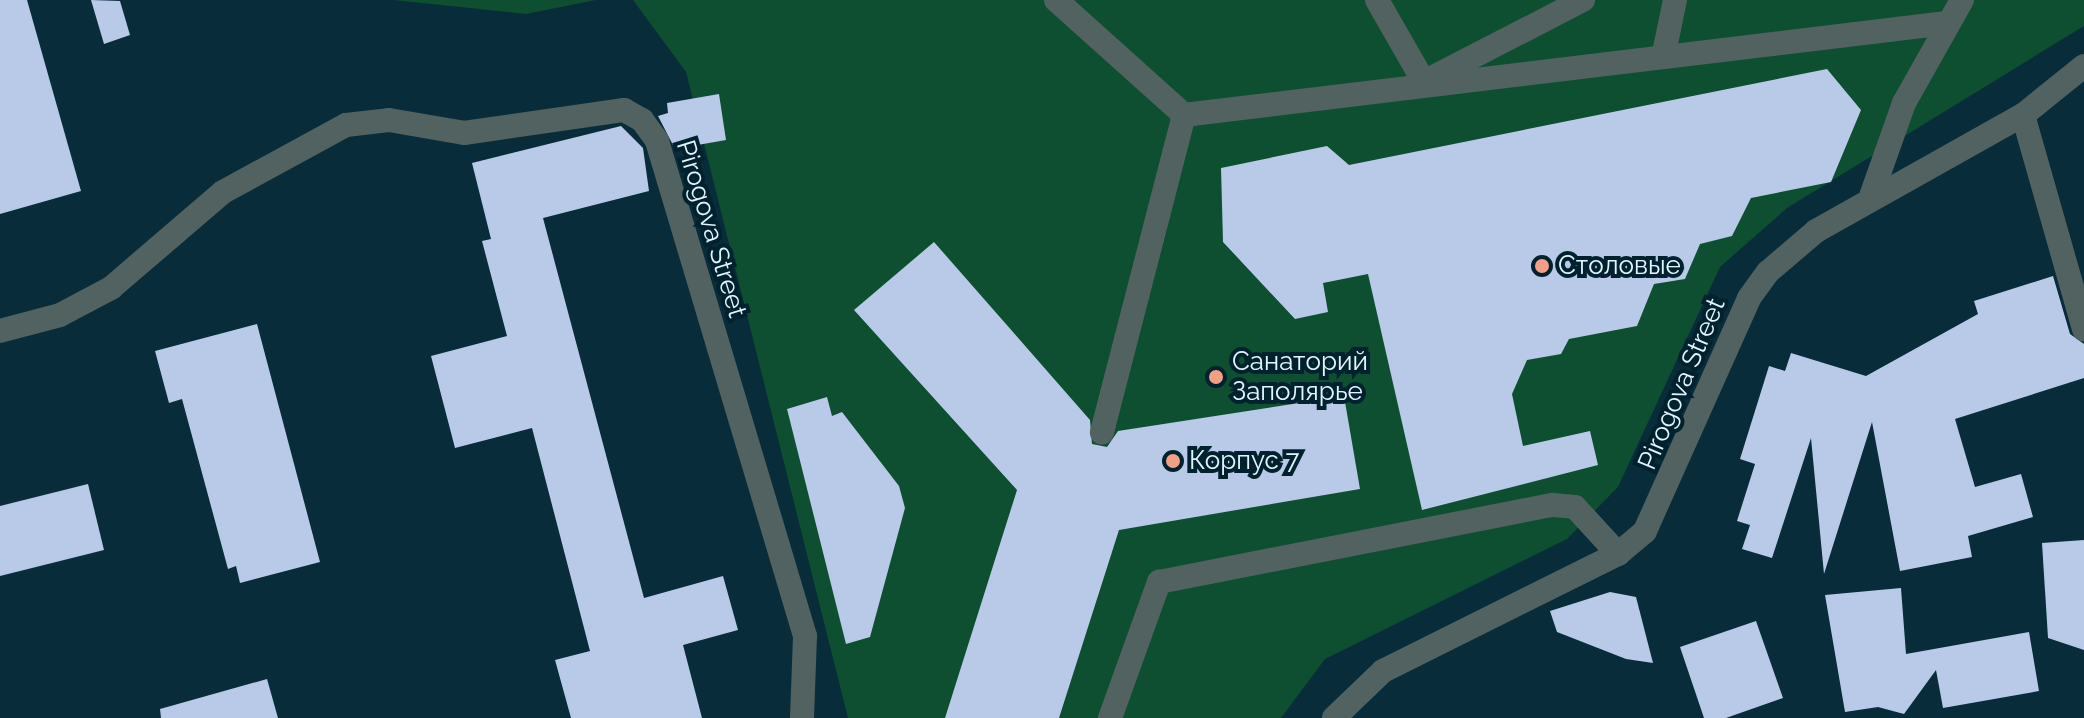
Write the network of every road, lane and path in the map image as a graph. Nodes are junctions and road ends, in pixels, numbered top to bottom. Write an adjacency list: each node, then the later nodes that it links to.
1 (1056, 0): 10 (street)
2 (1377, 0): 9 (street)
3 (1583, 0): 9 (street)
4 (1675, 0): 7 (street)
5 (1962, 0): 6 (street)
6 (1946, 23): 7 (street); 12 (street)
7 (1664, 53): 9 (street)
8 (2084, 66): 11 (street, Pirogova Street)
9 (1424, 82): 10 (street)
10 (1184, 115): 15 (street)
11 (2023, 115): 12 (street, Pirogova Street); 13 (street)
12 (1870, 199): 16 (street, Pirogova Street)
13 (2084, 329)
14 (0, 331): 17 (street, Pirogova Street)
15 (1102, 433)
16 (1618, 554): 18 (street); 19 (street, Pirogova Street)
17 (802, 718)
18 (1110, 718)
19 (1334, 718)

